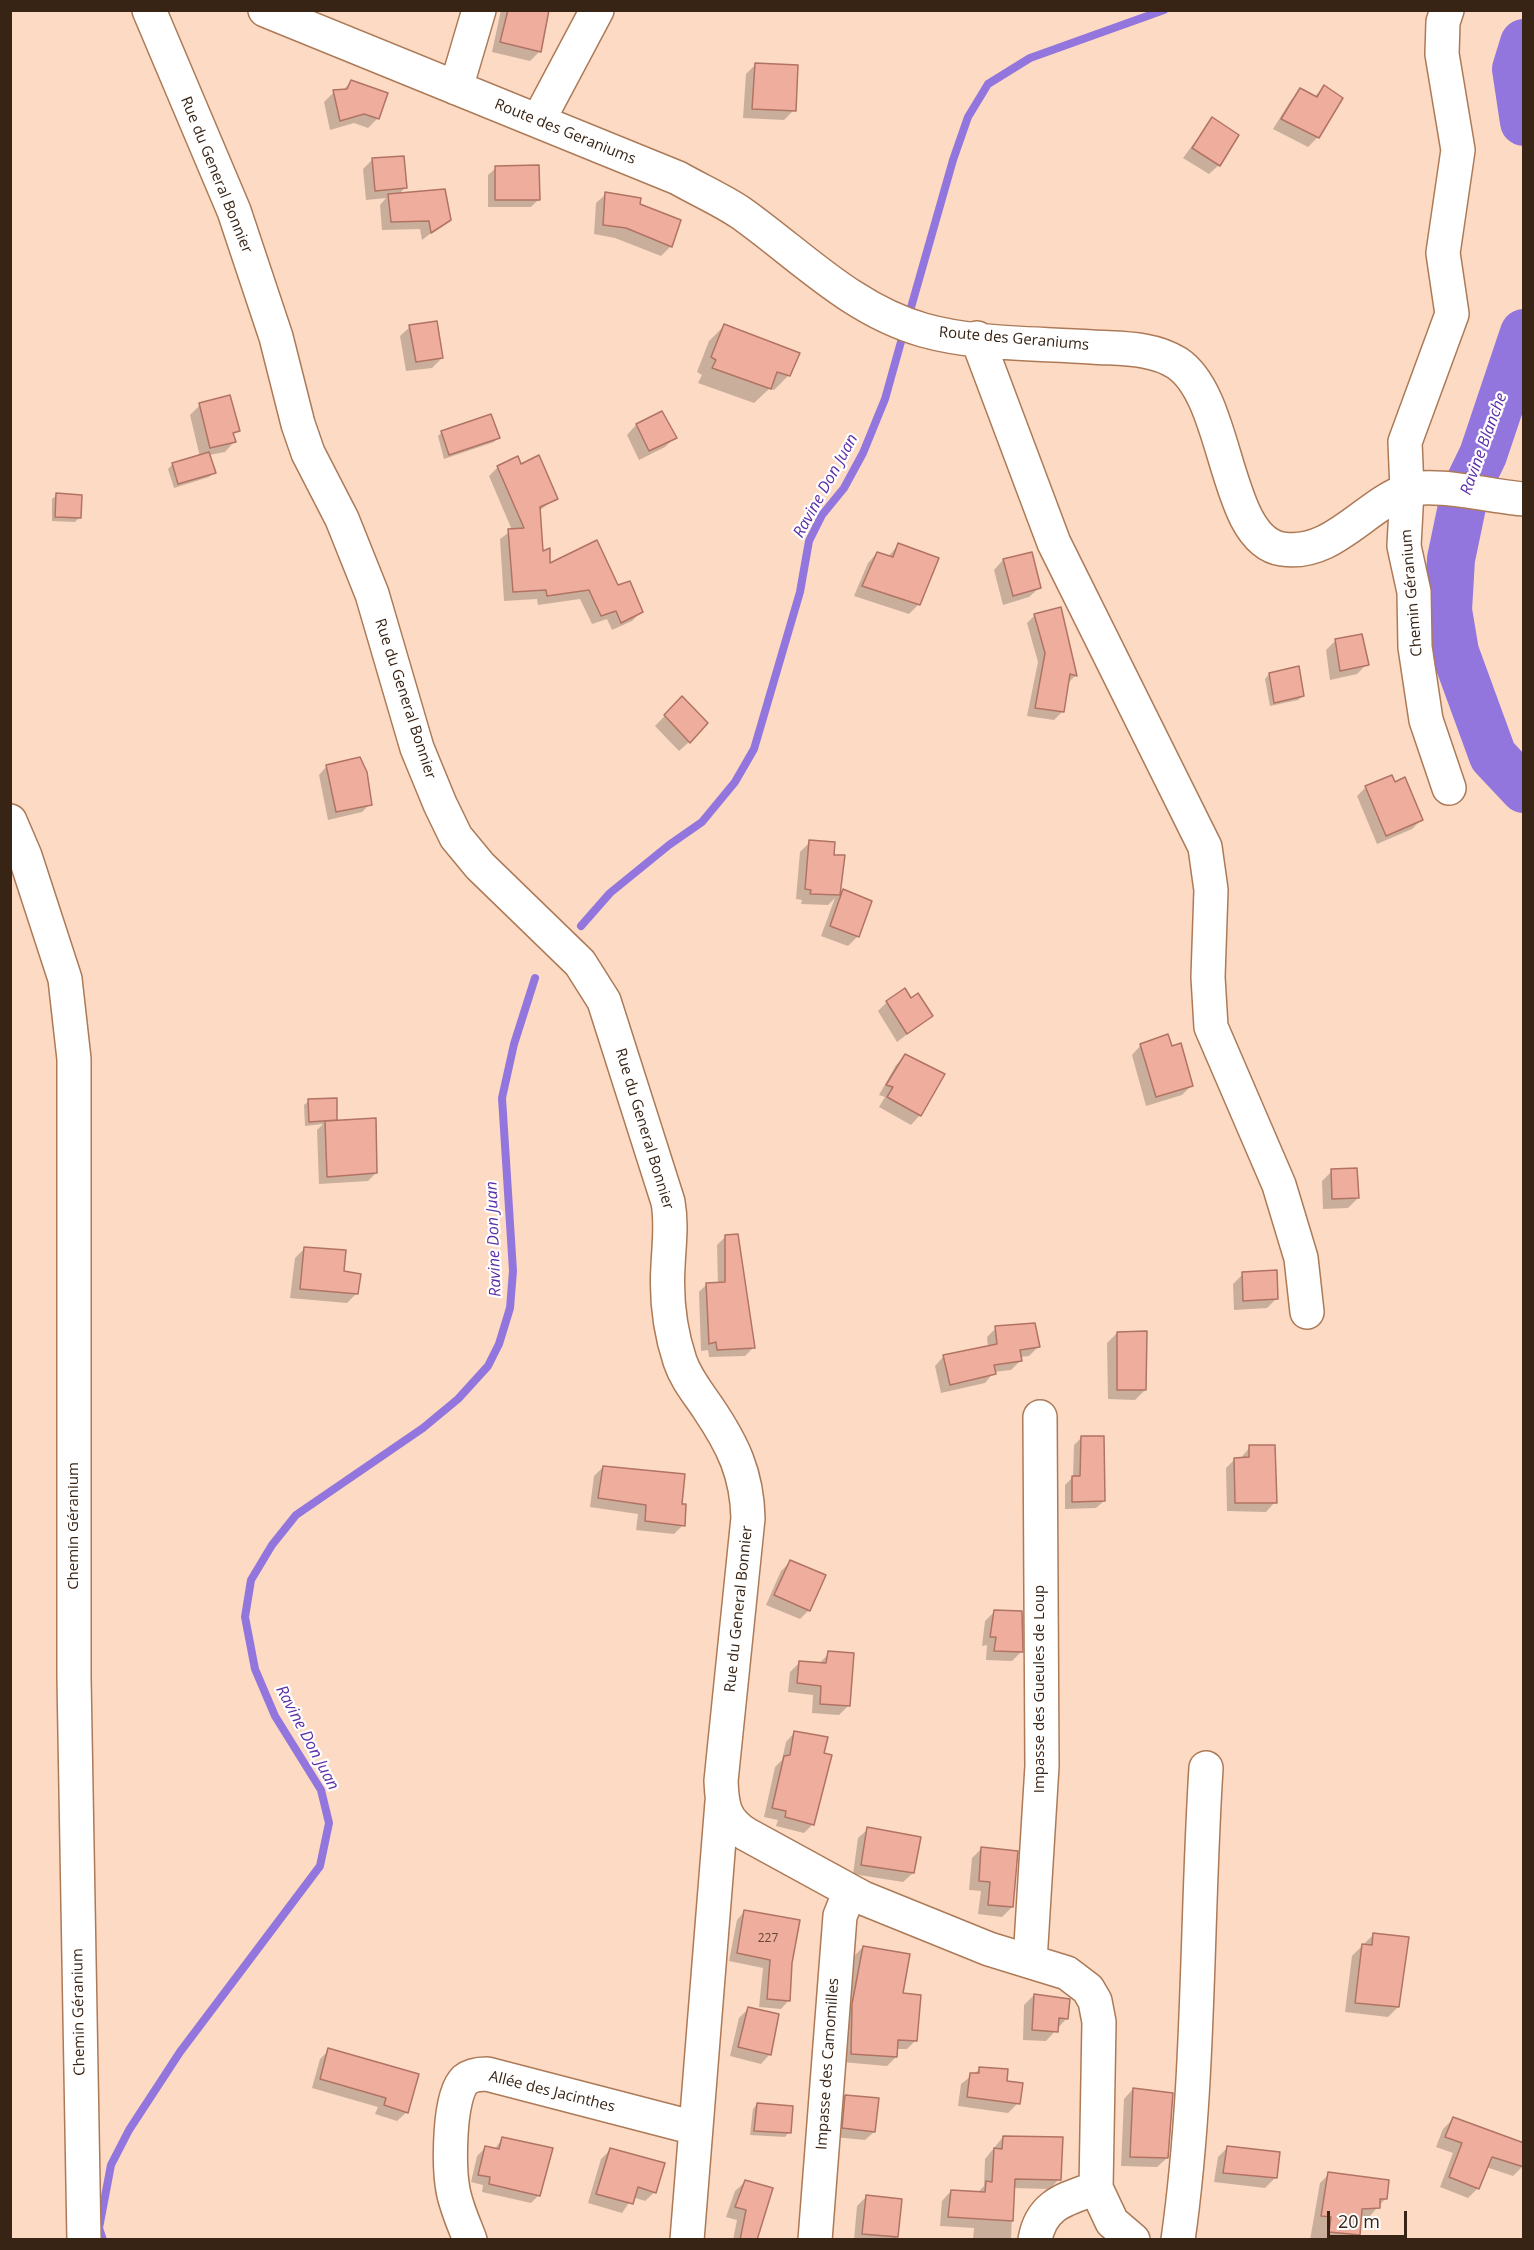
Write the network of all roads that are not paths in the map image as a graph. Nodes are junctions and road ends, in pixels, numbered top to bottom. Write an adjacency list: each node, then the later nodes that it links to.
1 (149, 10): 16 (street, Rue du General Bonnier)
2 (265, 10): 6 (street, Route des Geraniums)
3 (479, 10): 6 (street)
4 (597, 10): 7 (street)
5 (1447, 10): 9 (street, Chemin Géranium)
6 (456, 88): 7 (street, Route des Geraniums)
7 (538, 121): 8 (street, Route des Geraniums)
8 (977, 338): 9 (street, Route des Geraniums); 13 (street)
9 (1407, 490): 10 (street, Route des Geraniums); 11 (street, Chemin Géranium)
10 (1513, 498)
11 (1449, 788)
12 (10, 821): 21 (street, Chemin Géranium)
13 (1307, 1312)
14 (1040, 1417): 18 (street, Impasse des Gueules de Loup)
15 (1206, 1768): 27 (street)
16 (722, 1802): 17 (street, Rue du General Bonnier); 19 (street)
17 (850, 1891): 18 (street, Rue du General Bonnier); 24 (street, Impasse des Camomilles)
18 (1030, 1961): 20 (street, Rue du General Bonnier)
19 (695, 2128): 22 (street, Allée des Jacinthes); 23 (street)
20 (1096, 2188): 25 (street); 26 (street, Rue du General Bonnier)
21 (84, 2240)
22 (470, 2240)
23 (687, 2240)
24 (815, 2240)
25 (1035, 2240)
26 (1133, 2240)
27 (1178, 2240)

